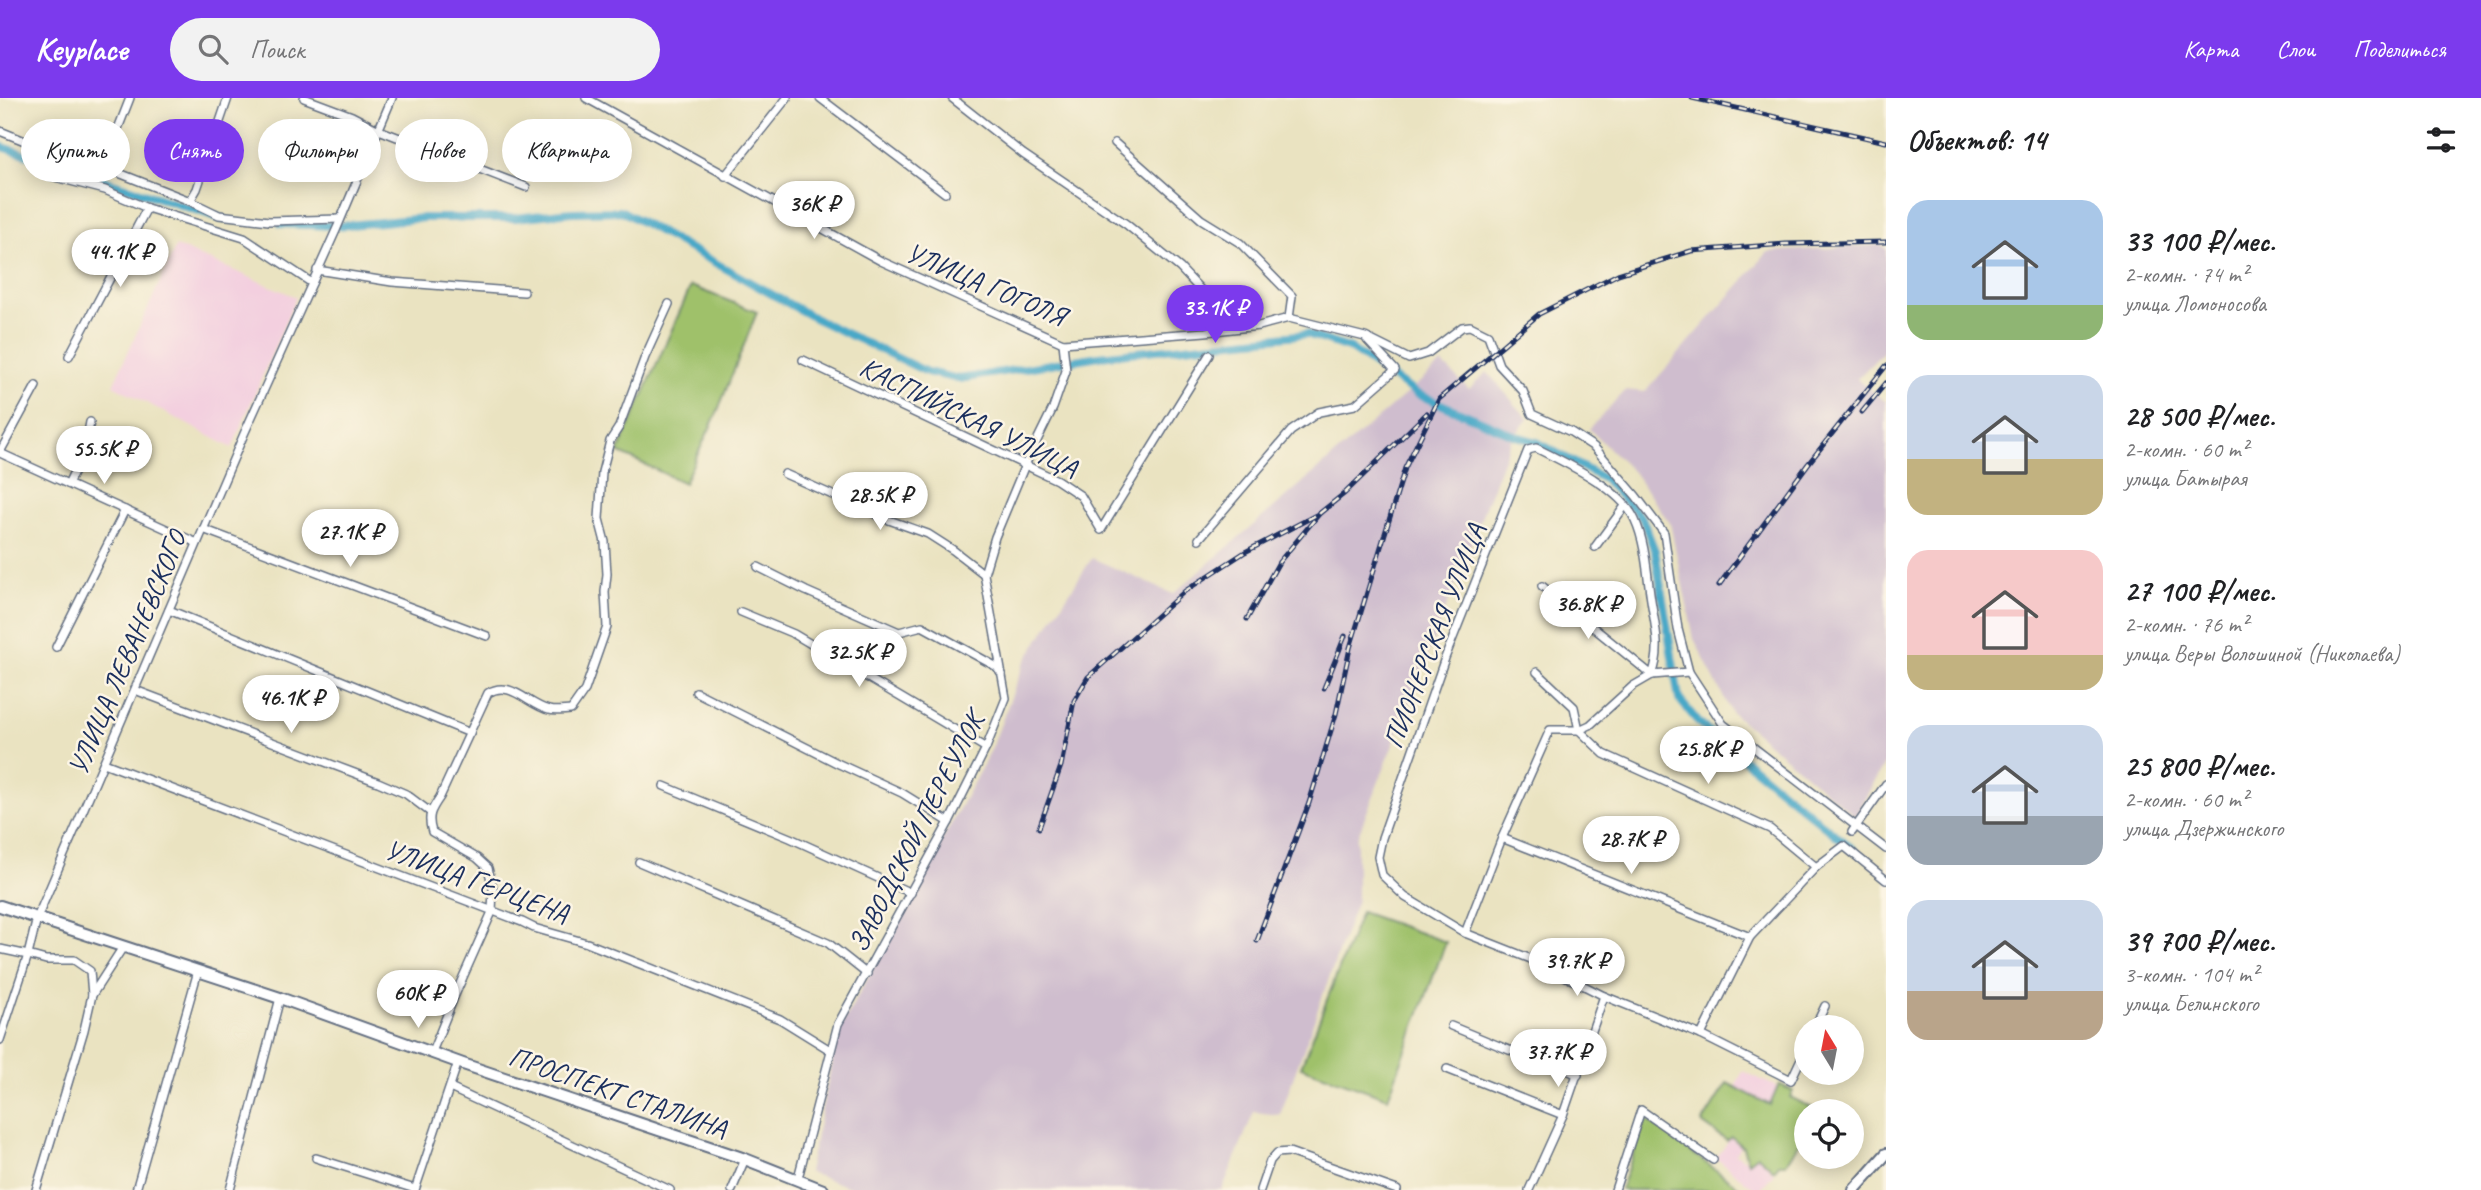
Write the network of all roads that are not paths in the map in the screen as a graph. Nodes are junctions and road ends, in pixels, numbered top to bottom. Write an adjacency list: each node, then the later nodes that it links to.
1 (131, 98): 9 (street)
2 (228, 98): 22 (street)
3 (304, 98): 10 (street)
4 (392, 98): 11 (street, УЛИЦА ЛЕВАНЕВСКОГО)
5 (586, 98): 16 (street, УЛИЦА ГОГОЛЯ)
6 (787, 98): 16 (street)
7 (820, 98): 21 (street)
8 (952, 98): 30 (street)
9 (122, 119)
10 (357, 119)
11 (381, 126)
12 (0, 131): 14 (street)
13 (381, 132): 20 (street)
14 (21, 140)
15 (1115, 143): 29 (street)
16 (725, 176): 32 (street, УЛИЦА ГОГОЛЯ)
17 (130, 178): 22 (street)
18 (74, 182): 23 (street)
19 (357, 182): 24 (street, УЛИЦА ЛЕВАНЕВСКОГО)
20 (526, 187)
21 (945, 193)
22 (190, 201): 24 (street)
23 (147, 208): 26 (street); 34 (street)
24 (339, 223): 25 (street, УЛИЦА ЛЕВАНЕВСКОГО)
25 (317, 270): 26 (street, УЛИЦА ЛЕВАНЕВСКОГО); 27 (street)
26 (312, 283): 44 (street, УЛИЦА ЛЕВАНЕВСКОГО)
27 (524, 292)
28 (669, 304): 62 (street)
29 (1289, 318): 30 (street, УЛИЦА ГОГОЛЯ); 31 (street, УЛИЦА ГОГОЛЯ)
30 (1231, 328): 32 (street, УЛИЦА ГОГОЛЯ)
31 (1365, 338): 45 (street); 56 (street, УЛИЦА ГОГОЛЯ)
32 (1064, 347): 39 (street, ЗАВОДСКОЙ ПЕРЕУЛОК)
33 (1209, 355): 39 (street, КАСПИЙСКАЯ УЛИЦА)
34 (69, 356)
35 (803, 359): 39 (street, КАСПИЙСКАЯ УЛИЦА)
36 (36, 386): 38 (street)
37 (90, 422): 41 (street)
38 (0, 453): 41 (street)
39 (1025, 465): 49 (street, ЗАВОДСКОЙ ПЕРЕУЛОК)
40 (785, 474): 49 (street)
41 (68, 484): 43 (street)
42 (1625, 506): 47 (street); 57 (street); 79 (street, ПИОНЕРСКАЯ УЛИЦА)
43 (125, 510): 46 (street); 54 (street)
44 (203, 529): 46 (street, УЛИЦА ЛЕВАНЕВСКОГО); 53 (street)
45 (1199, 539)
46 (197, 544): 51 (street, УЛИЦА ЛЕВАНЕВСКОГО)
47 (1595, 547)
48 (758, 567): 58 (street)
49 (984, 574): 58 (street, ЗАВОДСКОЙ ПЕРЕУЛОК)
50 (1542, 586): 57 (street)
51 (169, 610): 59 (street, УЛИЦА ЛЕВАНЕВСКОГО); 62 (street)
52 (741, 611): 63 (street)
53 (487, 636)
54 (56, 647)
55 (1537, 672): 61 (street)
56 (1689, 672): 57 (street); 69 (street)
57 (1652, 674): 61 (street)
58 (1002, 675): 63 (street, ЗАВОДСКОЙ ПЕРЕУЛОК)
59 (135, 690): 64 (street, УЛИЦА ЛЕВАНЕВСКОГО); 67 (street)
60 (696, 692): 68 (street)
61 (1579, 730): 70 (street); 73 (street)
62 (470, 733): 67 (street)
63 (986, 748): 68 (street, ЗАВОДСКОЙ ПЕРЕУЛОК)
64 (104, 763): 77 (street, УЛИЦА ГЕРЦЕНА); 78 (street, УЛИЦА ЛЕВАНЕВСКОГО)
65 (1886, 784): 69 (street)
66 (664, 786): 75 (street)
67 (430, 812): 77 (street)
68 (949, 822): 75 (street, ЗАВОДСКОЙ ПЕРЕУЛОК)
69 (1854, 829): 71 (street)
70 (1502, 838): 79 (street); 80 (street)
71 (1886, 849)
72 (639, 862): 85 (street)
73 (1816, 867): 74 (street); 80 (street)
74 (1886, 880)
75 (911, 893): 85 (street, ЗАВОДСКОЙ ПЕРЕУЛОК)
76 (0, 906): 78 (street, ПРОСПЕКТ СТАЛИНА)
77 (492, 912): 94 (street, УЛИЦА ГЕРЦЕНА); 95 (street)
78 (37, 918): 81 (street, ПРОСПЕКТ СТАЛИНА); 83 (street, УЛИЦА ЛЕВАНЕВСКОГО)
79 (1465, 933): 87 (street)
80 (1750, 937): 92 (street)
81 (123, 947): 84 (street, ПРОСПЕКТ СТАЛИНА); 86 (street)
82 (0, 949): 83 (street)
83 (28, 955): 86 (street); 93 (street, УЛИЦА ЛЕВАНЕВСКОГО)
84 (198, 971): 88 (street, ПРОСПЕКТ СТАЛИНА); 110 (street)
85 (867, 974): 94 (street, ЗАВОДСКОЙ ПЕРЕУЛОК)
86 (92, 995): 109 (street)
87 (1604, 996): 92 (street); 99 (street)
88 (280, 998): 95 (street, ПРОСПЕКТ СТАЛИНА); 111 (street)
89 (1825, 1006): 90 (street)
90 (1821, 1015)
91 (1451, 1027): 99 (street)
92 (1701, 1035): 98 (street)
93 (0, 1040)
94 (830, 1051): 106 (street, ЗАВОДСКОЙ ПЕРЕУЛОК)
95 (432, 1052): 96 (street, ПРОСПЕКТ СТАЛИНА)
96 (463, 1064): 100 (street); 104 (street, ПРОСПЕКТ СТАЛИНА)
97 (1447, 1069): 101 (street)
98 (1794, 1074)
99 (1578, 1075): 101 (street)
100 (450, 1088): 112 (street); 113 (street, ПРОСПЕКТ СТАЛИНА)
101 (1563, 1115): 117 (street)
102 (1886, 1154): 119 (street)
103 (316, 1158): 112 (street)
104 (745, 1158): 106 (street, ПРОСПЕКТ СТАЛИНА); 114 (street)
105 (1713, 1160): 118 (street)
106 (798, 1178): 108 (street, ПРОСПЕКТ СТАЛИНА)
107 (1380, 1188): 115 (street); 116 (street)
108 (820, 1189)
109 (36, 1190)
110 (136, 1190)
111 (230, 1190)
112 (415, 1190)
113 (670, 1190)
114 (732, 1190)
115 (1260, 1190)
116 (1397, 1190)
117 (1529, 1190)
118 (1615, 1190)
119 (1854, 1190)

